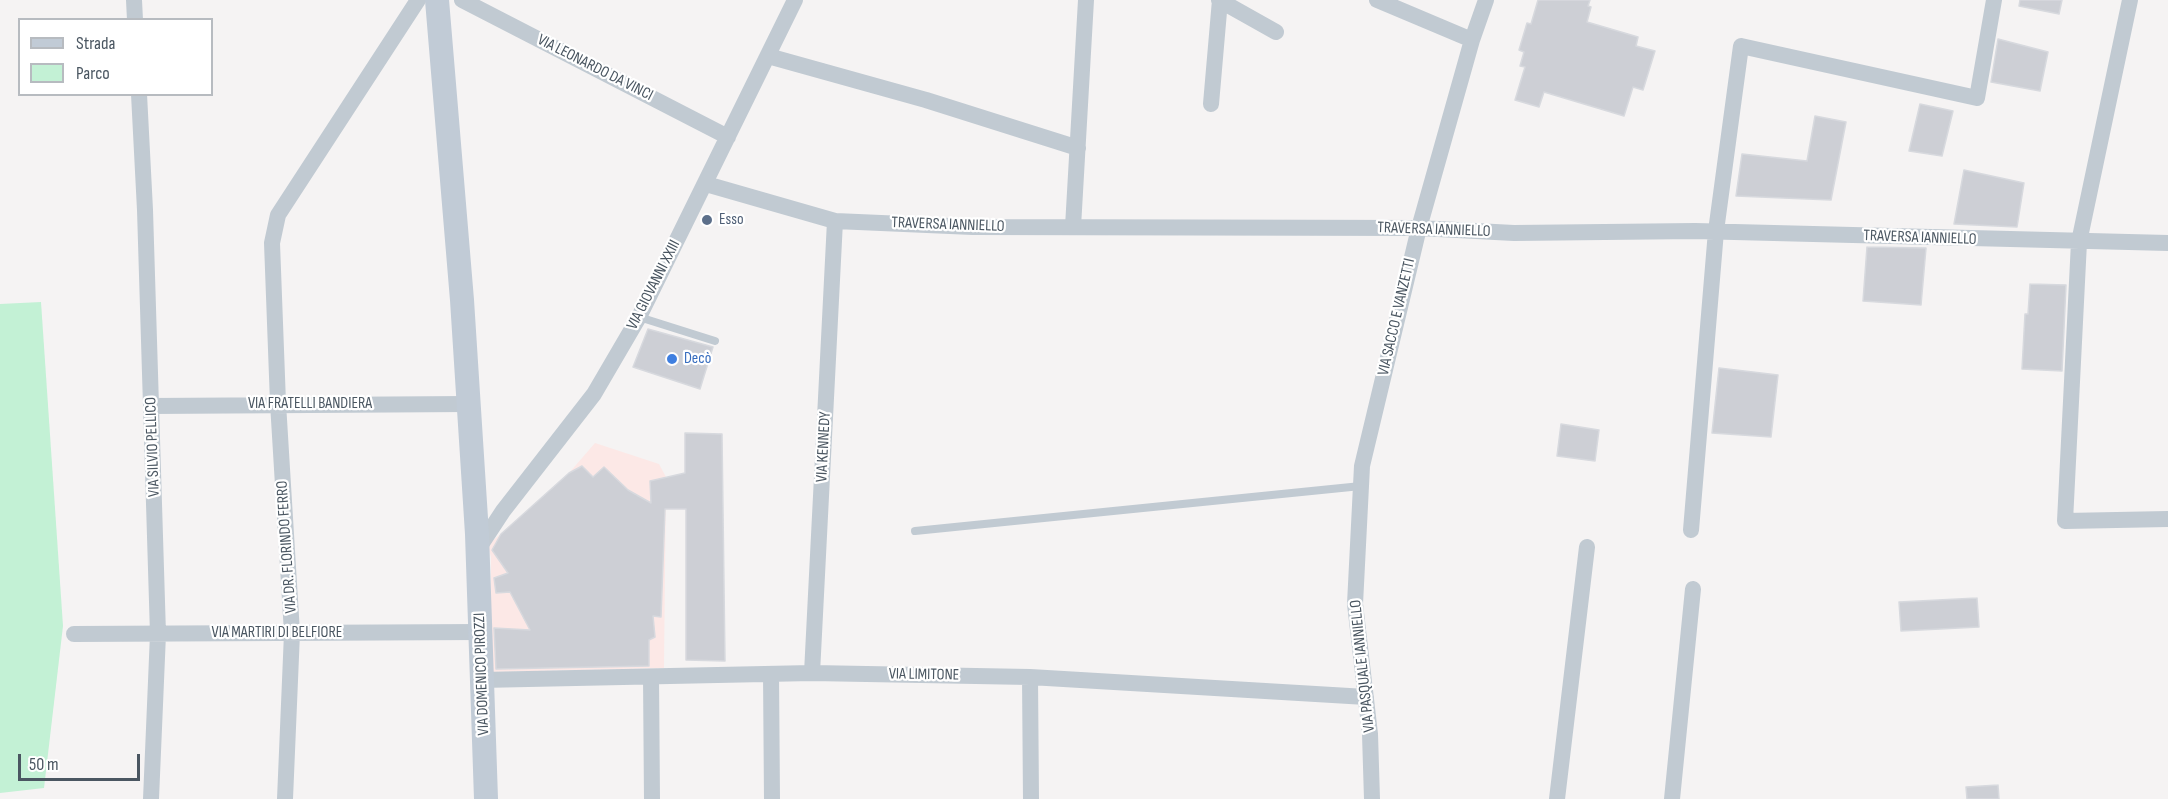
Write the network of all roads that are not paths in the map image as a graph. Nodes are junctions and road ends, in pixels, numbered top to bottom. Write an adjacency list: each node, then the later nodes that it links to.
1 (134, 0): 12 (street)
2 (418, 0): 29 (street, VIA DR. FLORINDO FERRO)
3 (437, 0): 30 (street, VIA DOMENICO PIROZZI)
4 (462, 0): 18 (street, VIA LEONARDO DA VINCI)
5 (795, 0): 15 (street, VIA GIOVANNI XXIII)
6 (1086, 0): 19 (street)
7 (1220, 0): 13 (street); 17 (street)
8 (1377, 0): 14 (street)
9 (1486, 0): 14 (street, VIA SACCO E VANZETTI)
10 (1994, 0): 24 (street)
11 (2130, 0): 25 (street)
12 (135, 18)
13 (1276, 32)
14 (1472, 40): 23 (street, VIA SACCO E VANZETTI)
15 (768, 56): 18 (street, VIA GIOVANNI XXIII); 19 (street)
16 (139, 96): 31 (street, VIA SILVIO PELLICO)
17 (1211, 104)
18 (728, 137): 20 (street, VIA GIOVANNI XXIII)
19 (1078, 148): 22 (street)
20 (706, 184): 21 (street, TRAVERSA IANNIELLO); 27 (street, VIA GIOVANNI XXIII)
21 (836, 221): 22 (street, TRAVERSA IANNIELLO); 44 (street, VIA KENNEDY)
22 (1073, 227): 23 (street, TRAVERSA IANNIELLO)
23 (1419, 228): 24 (street, TRAVERSA IANNIELLO); 32 (street, VIA SACCO E VANZETTI)
24 (1716, 231): 25 (street, TRAVERSA IANNIELLO); 34 (street)
25 (2079, 242): 26 (street, TRAVERSA IANNIELLO); 33 (street)
26 (2168, 243)
27 (639, 317): 28 (lane); 38 (street, VIA GIOVANNI XXIII)
28 (715, 341)
29 (278, 403): 30 (street, VIA FRATELLI BANDIERA); 31 (street, VIA FRATELLI BANDIERA); 41 (street, VIA DR. FLORINDO FERRO)
30 (469, 404): 38 (street, VIA DOMENICO PIROZZI)
31 (152, 406): 43 (street, VIA SILVIO PELLICO)
32 (1361, 486): 35 (lane); 36 (street, VIA SACCO E VANZETTI)
33 (2168, 519)
34 (1691, 530)
35 (915, 531)
36 (1359, 534): 49 (street, VIA PASQUALE IANNIELLO)
37 (1587, 547): 57 (street)
38 (478, 549): 40 (street, VIA DOMENICO PIROZZI)
39 (1693, 589): 58 (street)
40 (480, 632): 41 (street, VIA MARTIRI DI BELFIORE); 48 (street, VIA DOMENICO PIROZZI)
41 (292, 633): 43 (street, VIA MARTIRI DI BELFIORE); 51 (street, VIA DR. FLORINDO FERRO)
42 (74, 634): 43 (street, VIA MARTIRI DI BELFIORE)
43 (158, 634): 50 (street, VIA SILVIO PELLICO)
44 (812, 673): 45 (street, VIA LIMITONE); 47 (street, VIA LIMITONE)
45 (771, 674): 46 (street, VIA LIMITONE); 54 (street)
46 (651, 677): 48 (street, VIA LIMITONE); 53 (street)
47 (1030, 677): 49 (street, VIA LIMITONE); 55 (street)
48 (481, 680): 52 (street, VIA DOMENICO PIROZZI)
49 (1366, 696): 56 (street, VIA PASQUALE IANNIELLO)
50 (151, 799)
51 (285, 799)
52 (486, 799)
53 (651, 799)
54 (772, 799)
55 (1031, 799)
56 (1372, 799)
57 (1557, 799)
58 (1672, 799)

